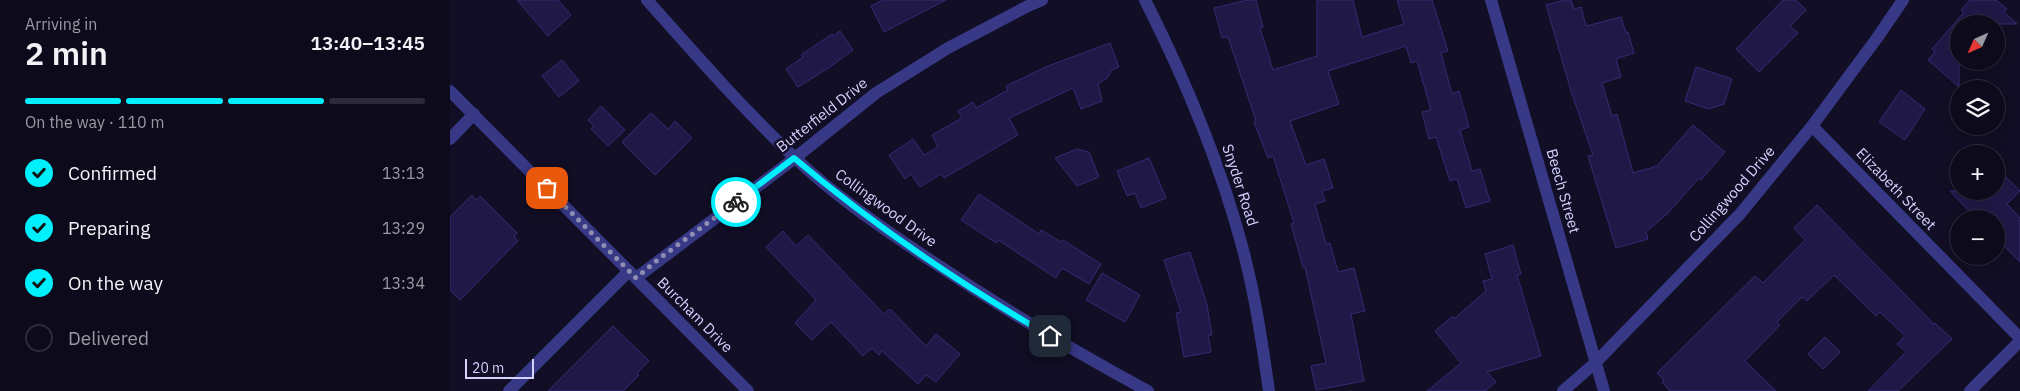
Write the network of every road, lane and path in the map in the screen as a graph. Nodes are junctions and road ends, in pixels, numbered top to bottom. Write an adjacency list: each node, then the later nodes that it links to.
1 (647, 0): 10 (street, Collingwood Drive)
2 (1042, 0): 10 (street, Butterfield Drive)
3 (1145, 0): 17 (street, Snyder Road)
4 (1491, 0): 13 (street, Beech Street)
5 (1903, 0): 8 (street, Collingwood Drive)
6 (450, 91): 7 (street, Burcham Drive)
7 (474, 114): 9 (street); 11 (street, Burcham Drive)
8 (1812, 126): 12 (street, Elizabeth Street); 13 (street, Collingwood Drive)
9 (450, 139)
10 (794, 158): 11 (street, Butterfield Drive); 16 (street, Collingwood Drive)
11 (633, 275): 14 (street, Butterfield Drive); 15 (street, Burcham Drive)
12 (2020, 339): 20 (street)
13 (1596, 363): 18 (street, Collingwood Drive); 19 (street, Beech Street)
14 (509, 391)
15 (748, 391)
16 (1148, 391)
17 (1269, 391)
18 (1563, 391)
19 (1604, 391)
20 (1970, 391)

